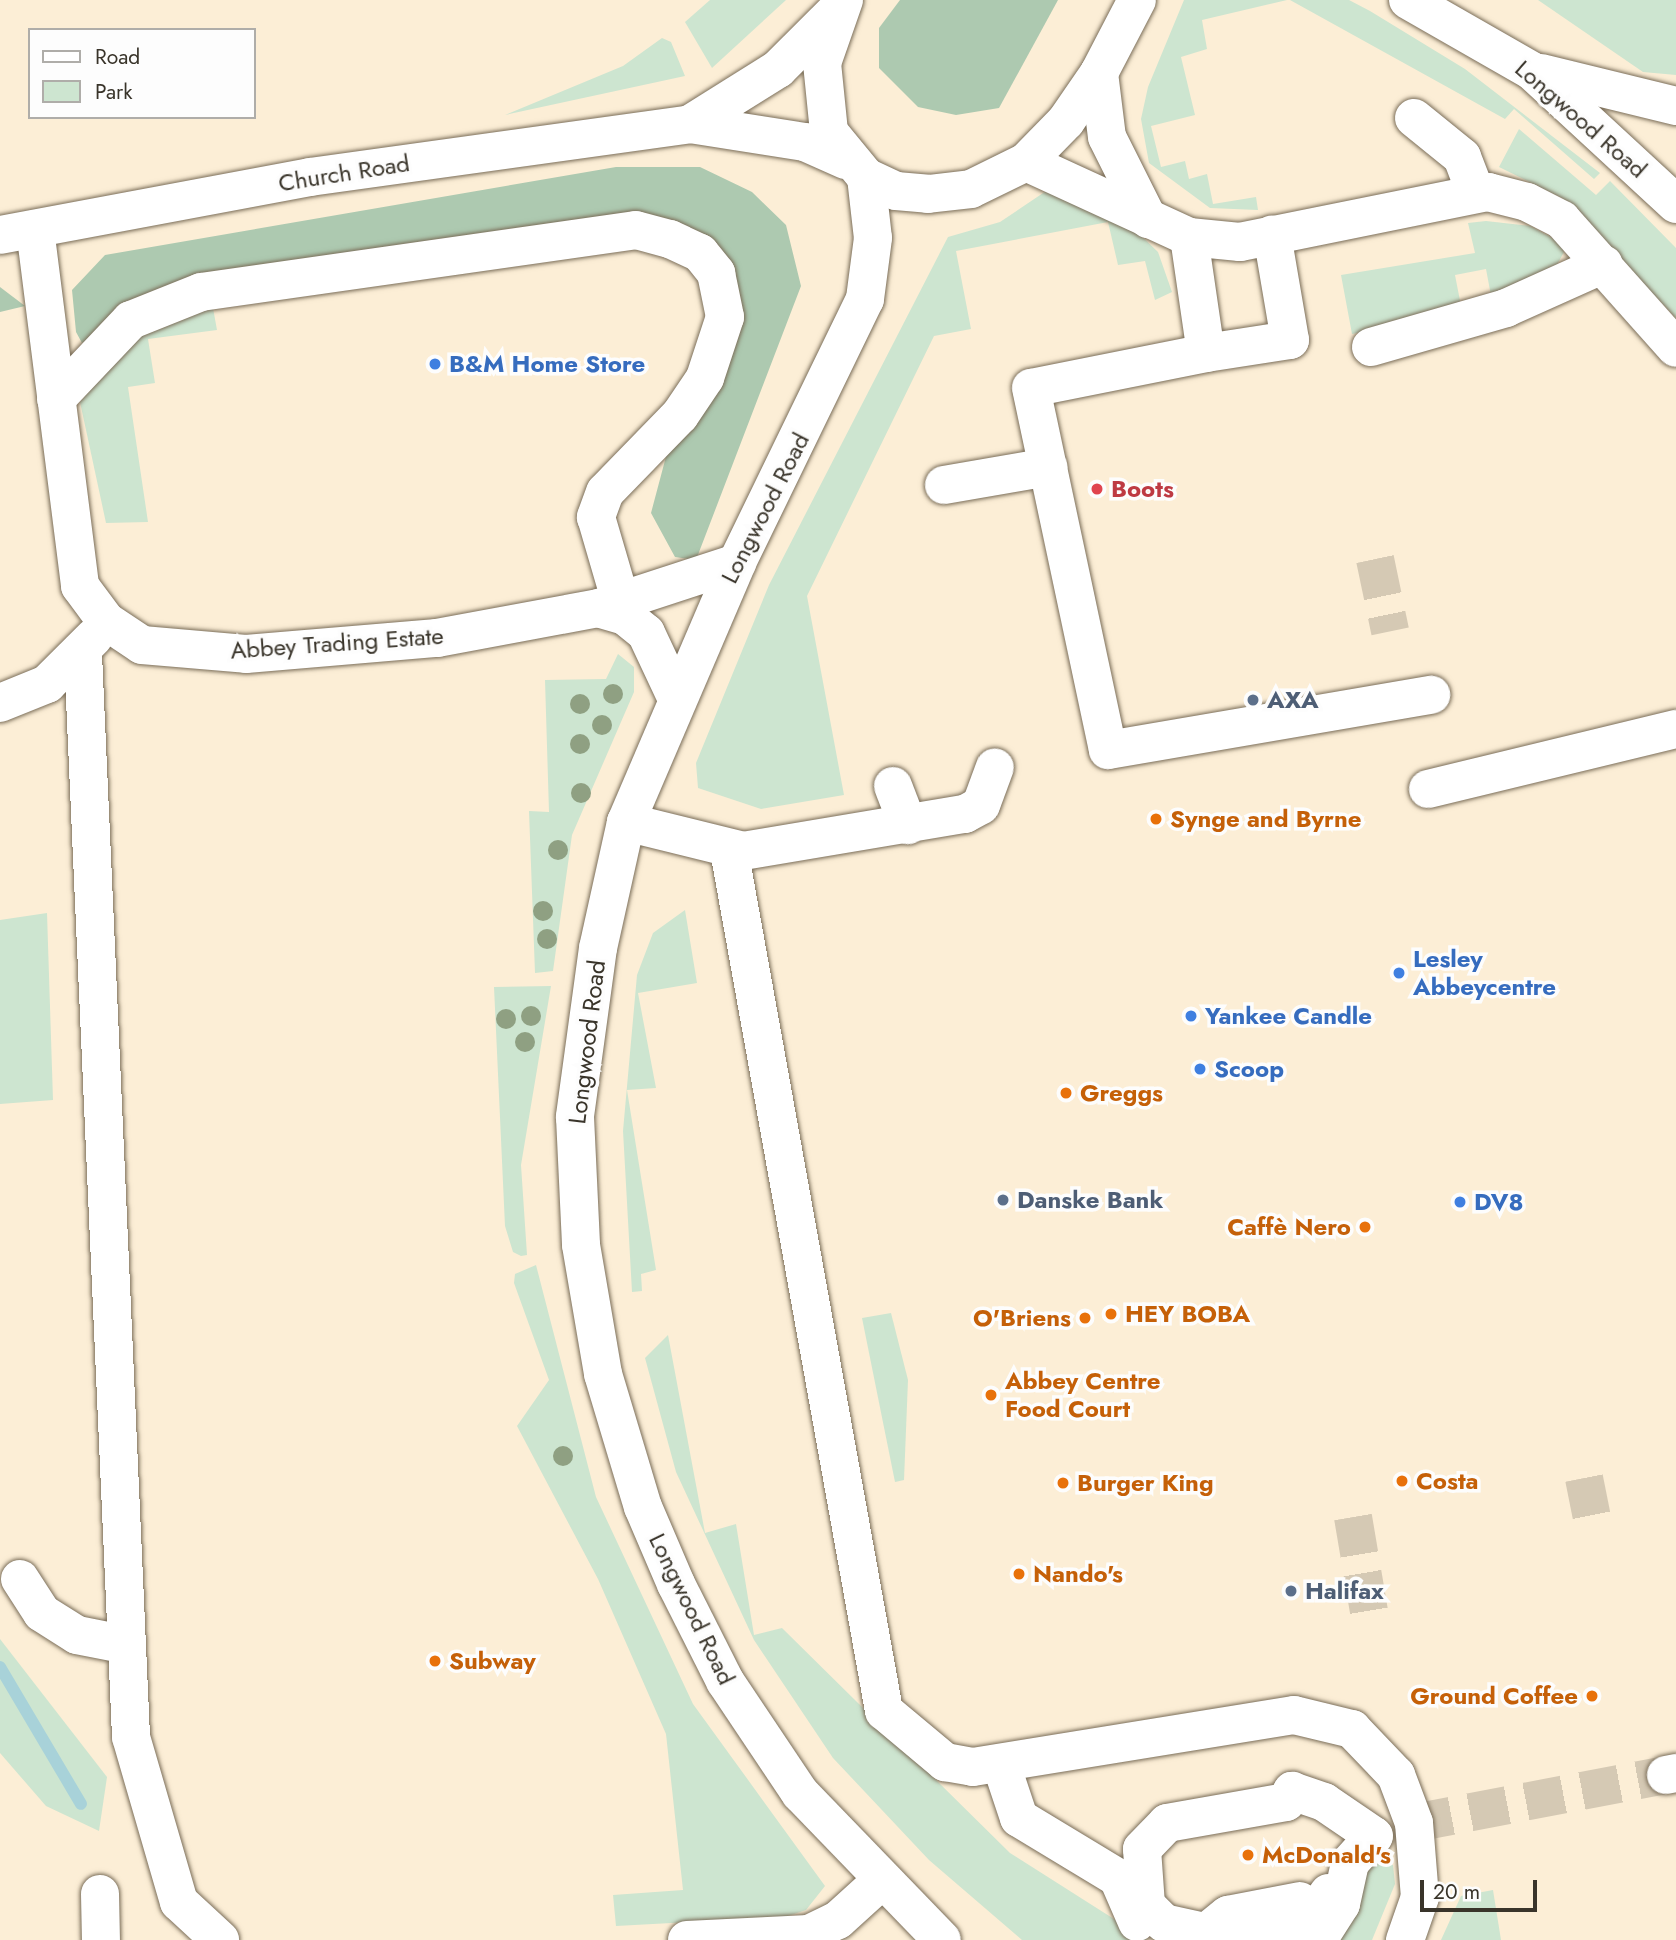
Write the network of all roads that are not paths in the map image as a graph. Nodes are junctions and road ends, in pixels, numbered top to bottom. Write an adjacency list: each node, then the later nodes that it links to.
1 (1137, 0): 5 (street, Church Road)
2 (1408, 0): 4 (street, Longwood Road)
3 (842, 4): 8 (street, Church Road); 10 (street, Longwood Road)
4 (1532, 71): 6 (street); 12 (street, Longwood Road)
5 (1099, 73): 9 (street, Church Road); 13 (street)
6 (1676, 106)
7 (1414, 118): 11 (street)
8 (690, 124): 10 (street, Church Road); 14 (street, Church Road)
9 (1026, 162): 10 (street, Church Road); 13 (street)
10 (855, 168): 24 (street, Longwood Road)
11 (1476, 193): 15 (street); 17 (street)
12 (1676, 204)
13 (1148, 219): 16 (street)
14 (17, 232): 21 (street, Abbey Trading Estate)
15 (1272, 235): 16 (street); 20 (street)
16 (1189, 237): 20 (street)
17 (1604, 264): 18 (street); 19 (street)
18 (1371, 347)
19 (1676, 348)
20 (1206, 353): 22 (street)
21 (56, 399): 25 (street); 26 (street, Abbey Trading Estate)
22 (1048, 467): 23 (street); 28 (street)
23 (944, 485)
24 (737, 563): 25 (street, Abbey Trading Estate); 29 (street, Longwood Road)
25 (614, 609): 26 (street, Abbey Trading Estate); 29 (street)
26 (106, 621): 27 (street)
27 (83, 654): 30 (street); 39 (street)
28 (1431, 695)
29 (676, 697): 35 (street, Longwood Road)
30 (0, 703)
31 (1676, 729): 34 (street)
32 (995, 767): 36 (street)
33 (893, 786): 36 (street)
34 (1428, 789)
35 (626, 822): 37 (street); 43 (street, Longwood Road)
36 (908, 825): 37 (street)
37 (729, 850): 40 (street)
38 (20, 1579): 39 (street)
39 (127, 1645): 48 (street)
40 (1001, 1764): 41 (street); 51 (street)
41 (1414, 1823): 42 (street); 54 (street)
42 (1362, 1850): 45 (street); 46 (street); 53 (street)
43 (881, 1881): 49 (street); 50 (street, Longwood Road)
44 (100, 1894): 47 (street)
45 (1326, 1896): 46 (street); 52 (street)
46 (1203, 1935): 52 (street)
47 (101, 1940)
48 (220, 1940)
49 (687, 1940)
50 (942, 1940)
51 (1157, 1940)
52 (1241, 1940)
53 (1318, 1940)
54 (1405, 1940)

